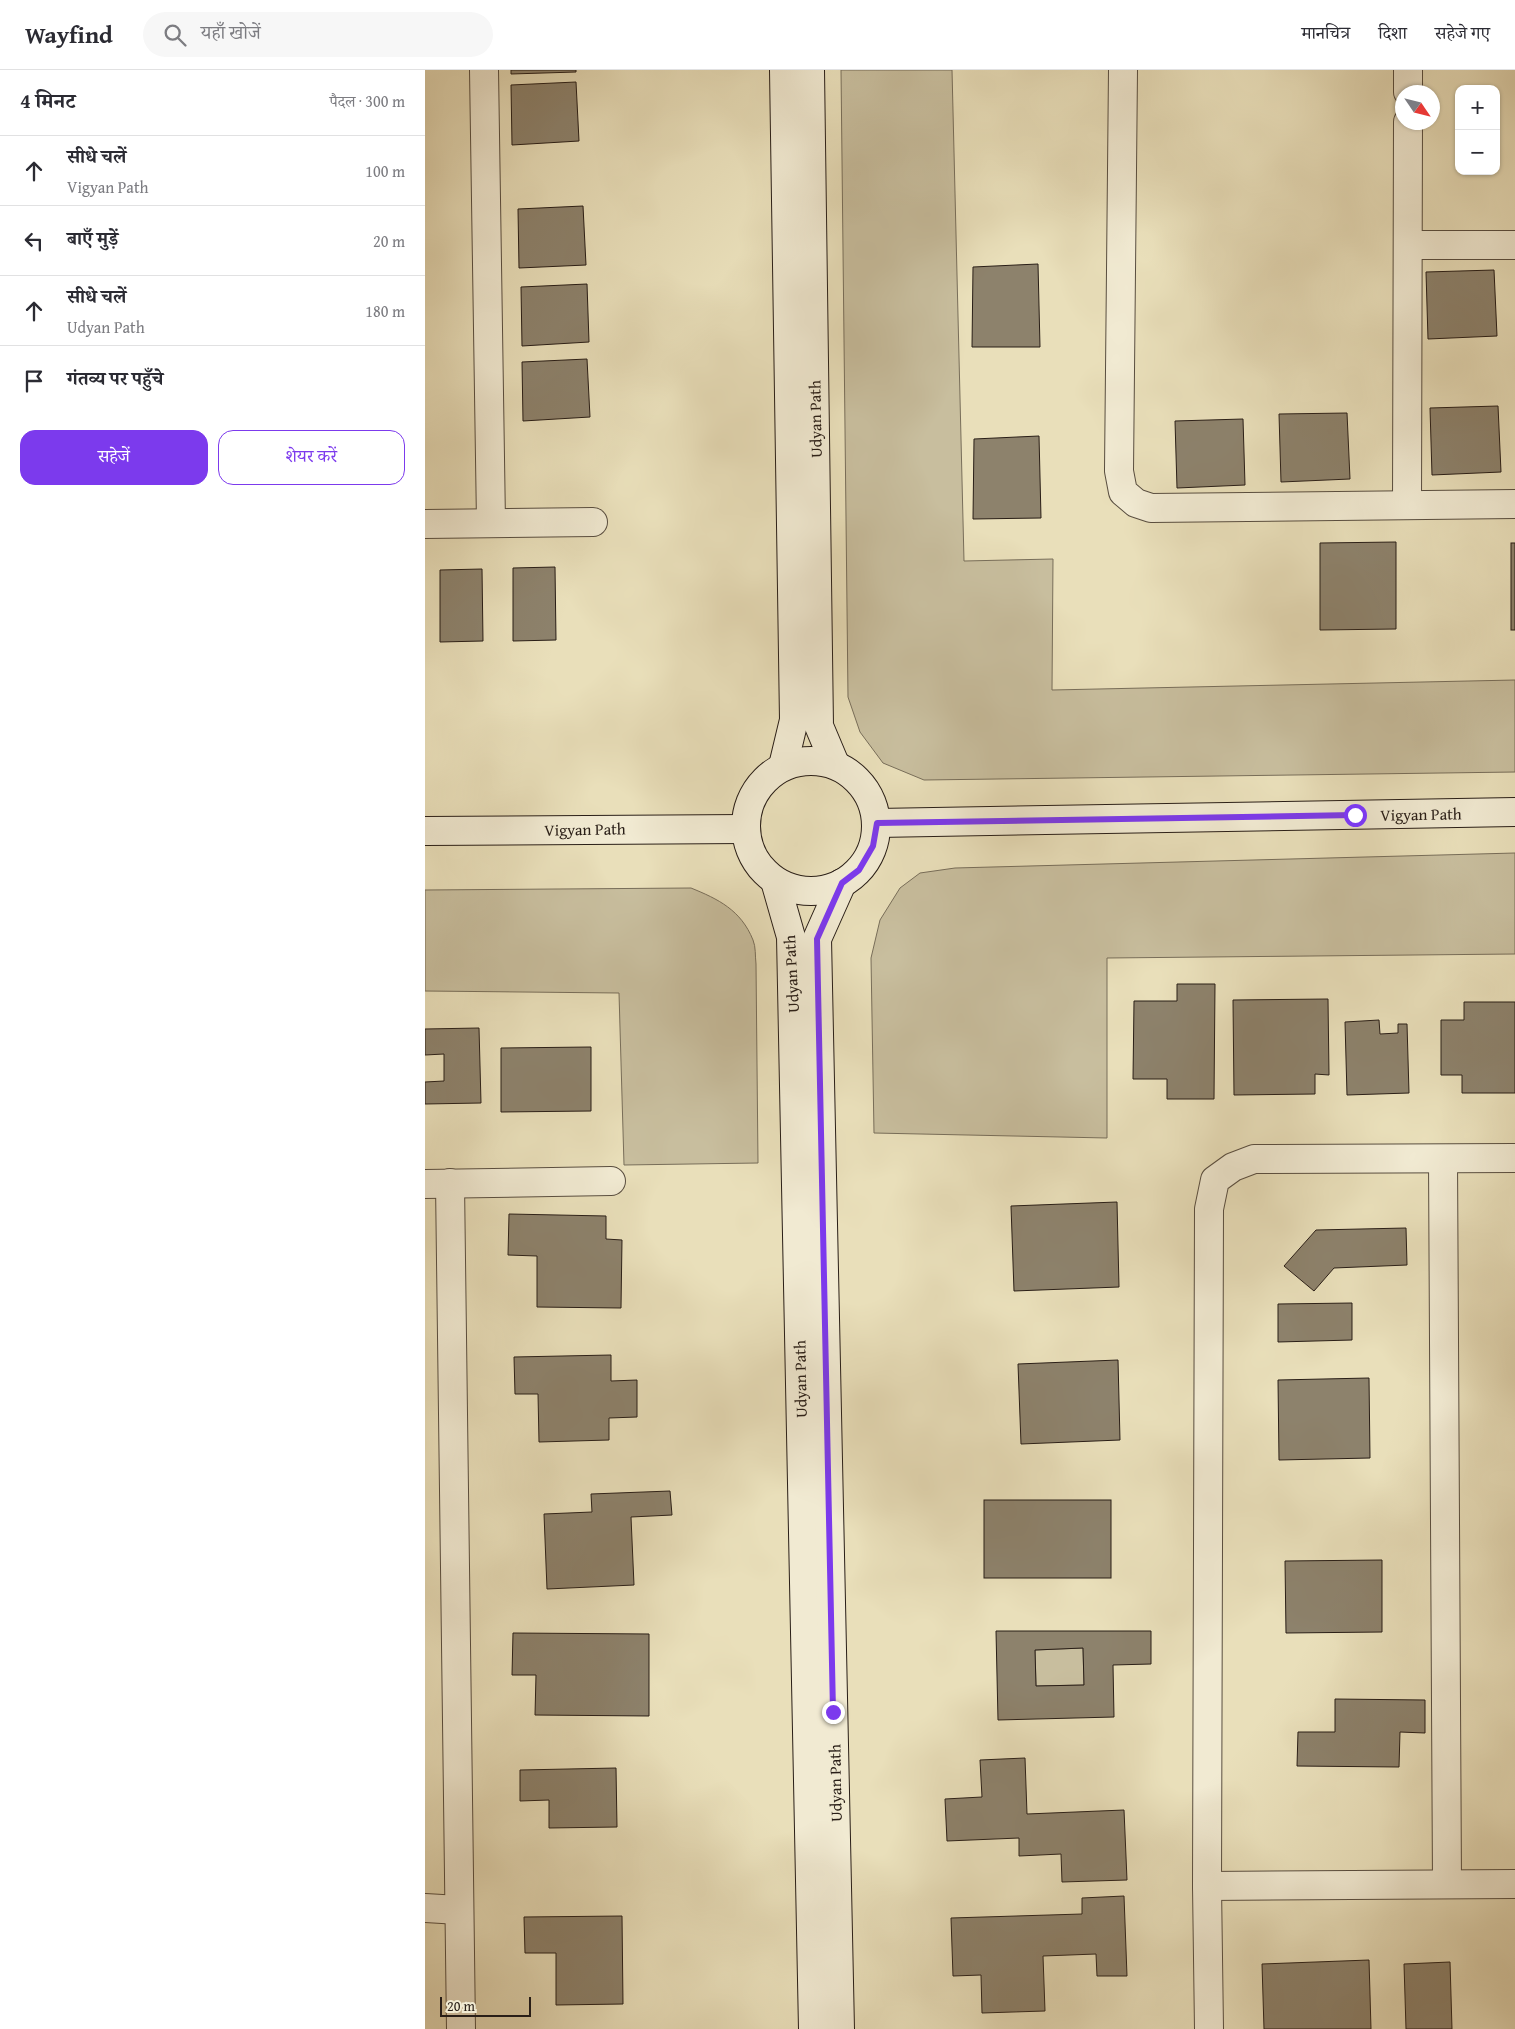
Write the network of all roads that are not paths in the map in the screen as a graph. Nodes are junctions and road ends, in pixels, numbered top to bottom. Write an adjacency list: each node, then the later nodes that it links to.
1 (484, 70): 13 (street)
2 (784, 70): 16 (street, Udyan Path)
3 (810, 70): 15 (street, Udyan Path)
4 (1123, 70): 11 (street)
5 (1408, 70): 6 (street)
6 (1408, 85)
7 (1408, 130): 8 (street)
8 (1408, 245): 9 (street); 11 (street)
9 (1515, 245)
10 (1515, 504): 11 (street)
11 (1407, 505)
12 (593, 522): 13 (street)
13 (491, 523): 14 (street)
14 (425, 524)
15 (835, 764): 16 (street); 18 (street)
16 (783, 766): 19 (street)
17 (1515, 812): 18 (street, Vigyan Path)
18 (877, 823): 22 (street)
19 (745, 829): 20 (street, Vigyan Path); 21 (street)
20 (425, 831)
21 (775, 881): 22 (street); 33 (street, Udyan Path)
22 (842, 883): 34 (street, Udyan Path)
23 (1515, 1158): 24 (street)
24 (1443, 1159): 27 (street); 29 (street)
25 (611, 1181): 26 (street)
26 (437, 1184): 31 (street)
27 (1447, 1884): 28 (street); 29 (street)
28 (1515, 1884)
29 (1207, 1886): 35 (street)
30 (425, 1908): 31 (street)
31 (459, 1910): 32 (street)
32 (461, 2029)
33 (813, 2029)
34 (840, 2029)
35 (1209, 2029)

